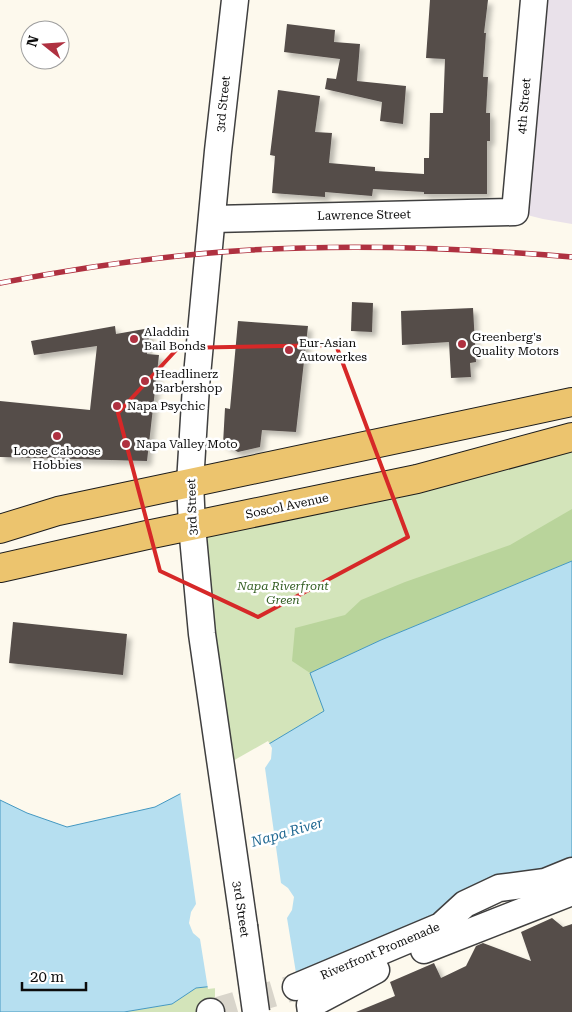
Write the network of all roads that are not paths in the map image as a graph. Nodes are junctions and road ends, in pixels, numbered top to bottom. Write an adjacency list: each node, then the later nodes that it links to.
1 (235, 0): 4 (street, 3rd Street)
2 (534, 0): 3 (street, 4th Street)
3 (515, 212): 4 (street, Lawrence Street)
4 (213, 219): 7 (street, 3rd Street)
5 (572, 402): 7 (main road)
6 (572, 437): 8 (main road, Soscol Avenue)
7 (190, 483): 8 (street, 3rd Street); 9 (main road)
8 (192, 526): 10 (main road, Soscol Avenue); 14 (street, 3rd Street, bridge)
9 (0, 529)
10 (0, 568)
11 (572, 871): 13 (street, Riverfront Promenade)
12 (572, 892): 15 (street, Riverfront Promenade)
13 (296, 987)
14 (256, 1012)
15 (311, 1012)

